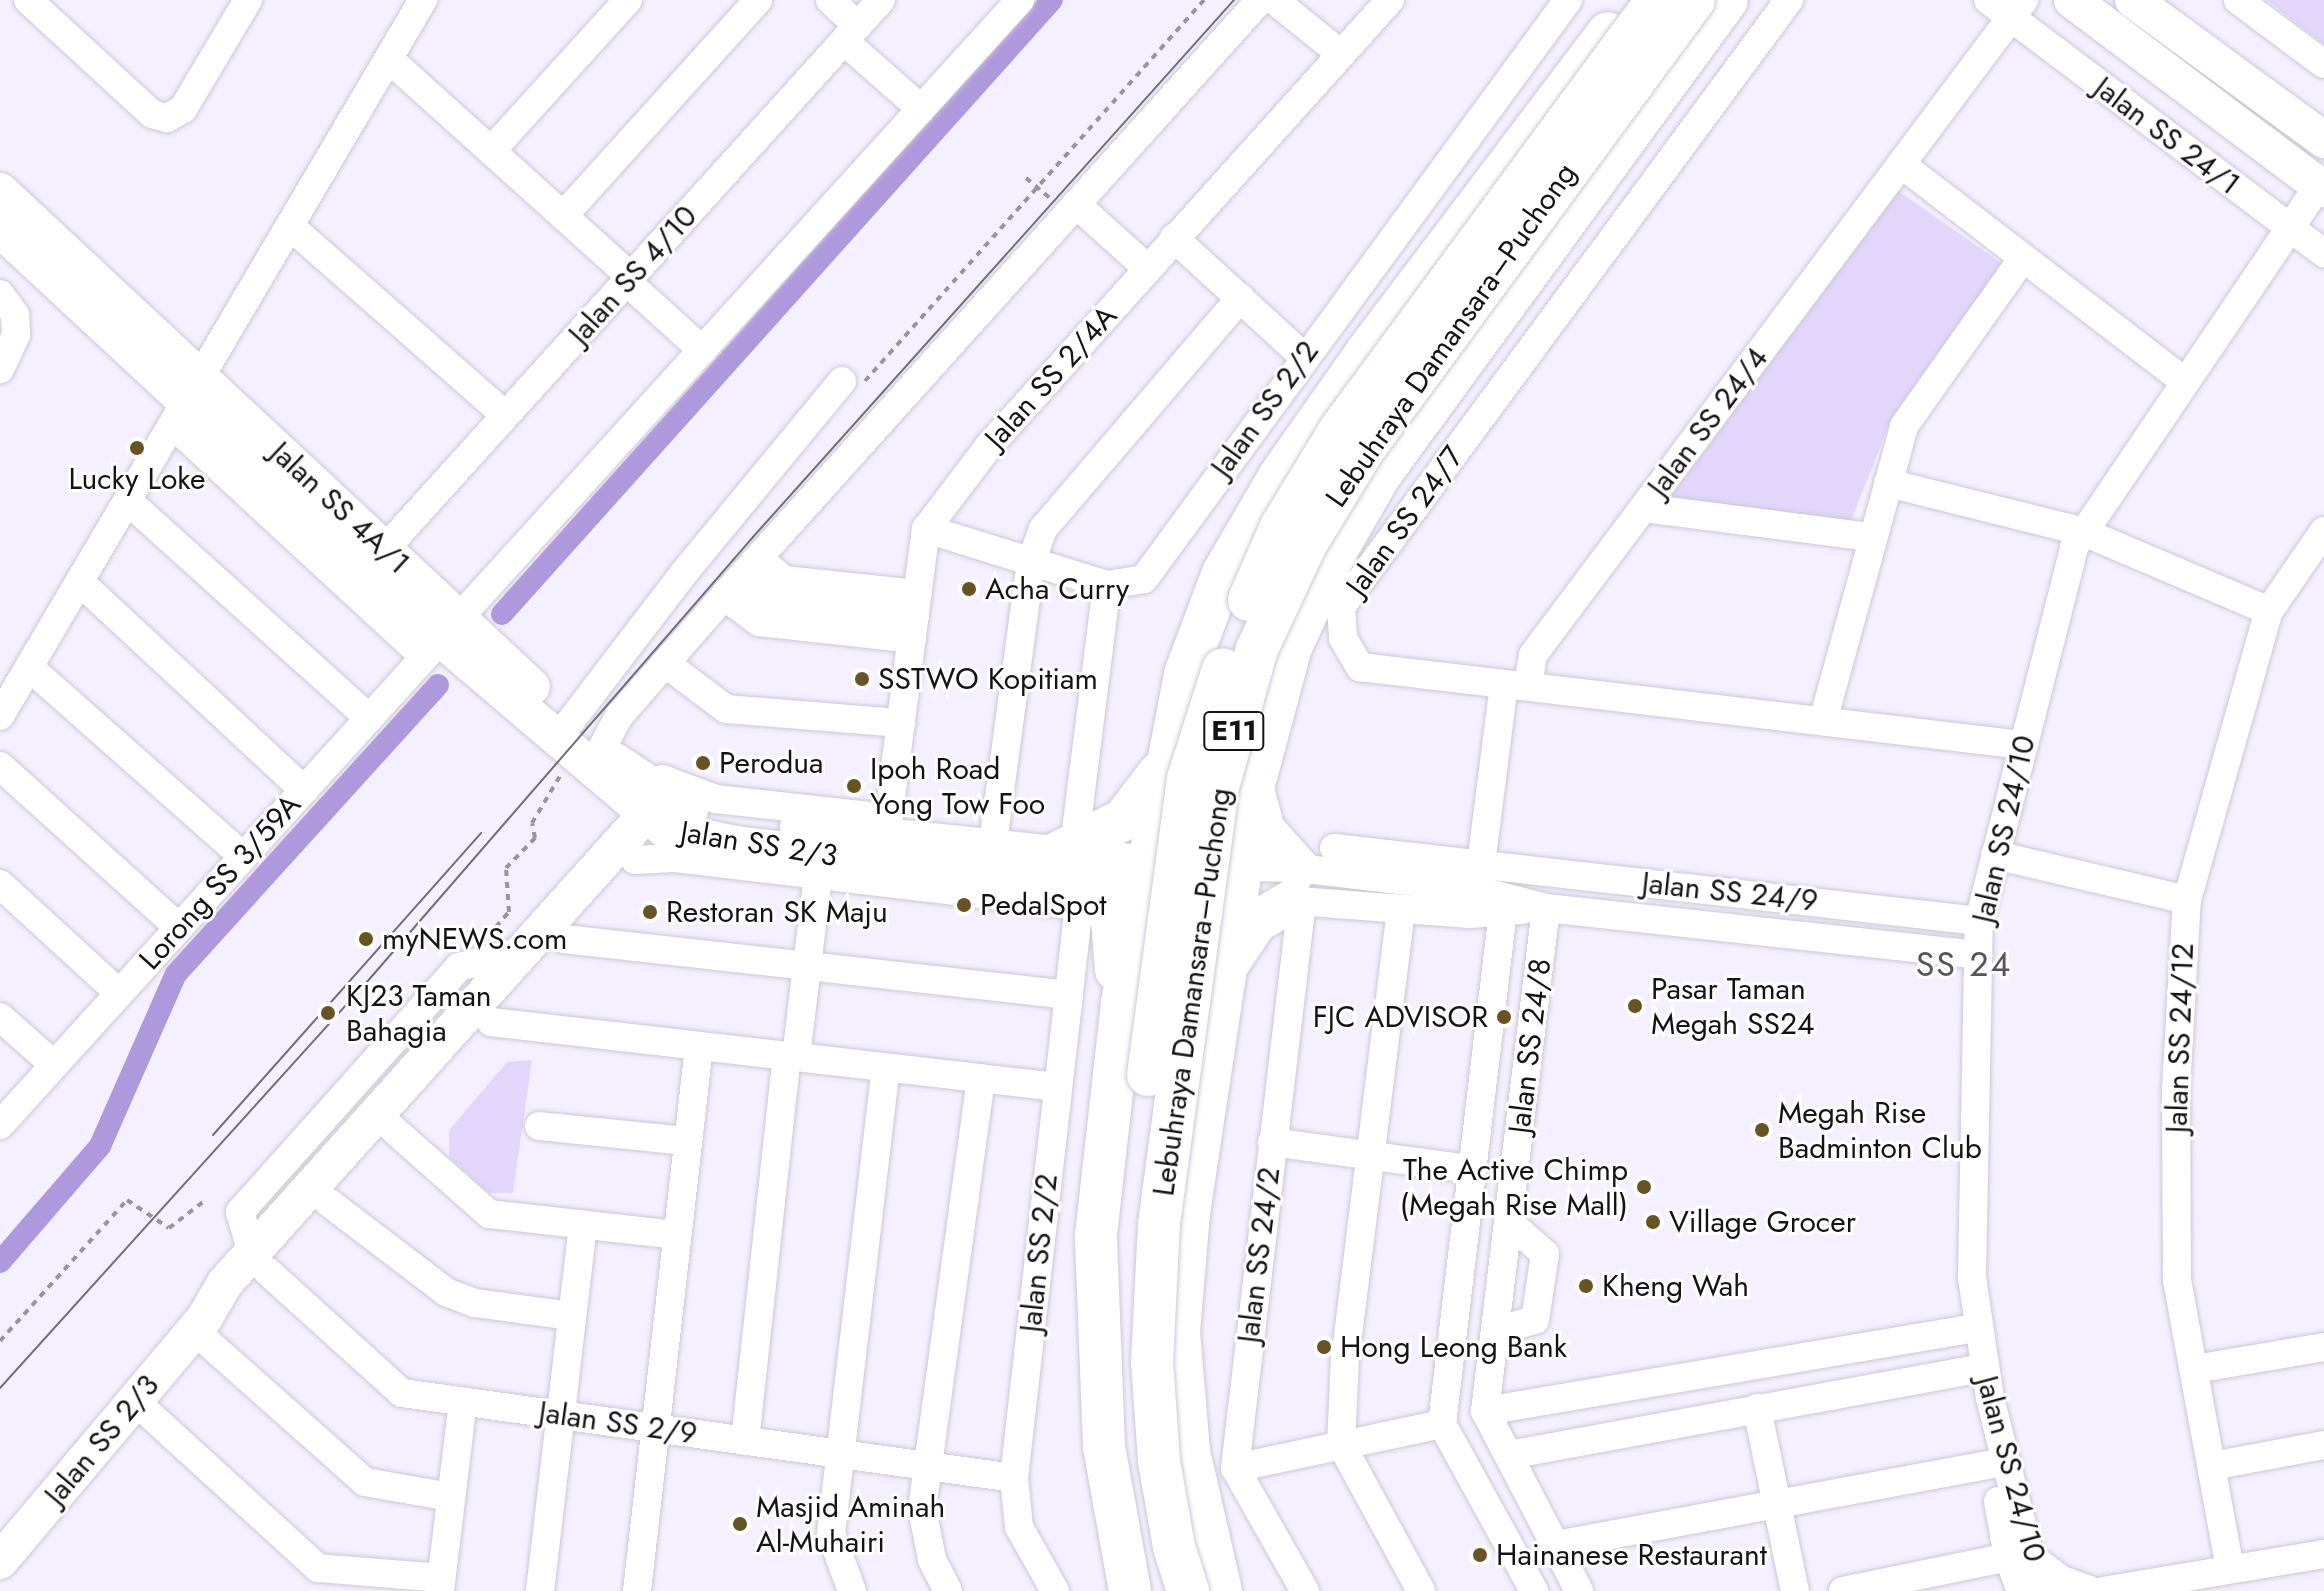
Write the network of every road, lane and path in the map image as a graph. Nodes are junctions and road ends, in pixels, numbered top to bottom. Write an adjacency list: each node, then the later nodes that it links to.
1 (248, 0): 22 (street)
2 (423, 0): 26 (street)
3 (628, 0): 30 (street)
4 (758, 0): 37 (street)
5 (830, 0): 24 (street)
6 (881, 0): 24 (street, Jalan SS 4/10)
7 (1020, 0): 28 (street, Lorong SS 3/59A)
8 (1204, 0): 34 (path)
9 (1260, 0): 36 (street)
10 (1274, 0): 25 (street)
11 (1390, 0): 25 (street, Jalan SS 2/4A)
12 (1568, 0): 49 (street, Jalan SS 2/2)
13 (1631, 0): 81 (highway)
14 (1657, 0): 178 (highway, Lebuhraya Damansara–Puchong / E11, bridge)
15 (1694, 0): 179 (highway, Lebuhraya Damansara–Puchong / E11, bridge)
16 (1727, 0): 82 (highway)
17 (1789, 0): 73 (street, Jalan SS 24/7)
18 (1988, 0): 23 (street)
19 (2072, 0): 33 (main road, Jalan SS 24/1)
20 (2133, 0): 29 (main road)
21 (2238, 0): 27 (street)
22 (32, 2)
23 (2018, 9): 31 (street, Jalan SS 24/4); 39 (street, Jalan SS 24/1)
24 (851, 33): 28 (street); 45 (street, Jalan SS 4/10)
25 (1341, 54): 41 (street, Jalan SS 2/4A)
26 (389, 59): 30 (street); 38 (street)
27 (2324, 64)
28 (921, 109): 48 (street, Lorong SS 3/59A)
29 (2324, 140)
30 (491, 151): 37 (street)
31 (1901, 164): 43 (street); 57 (street, Jalan SS 24/4)
32 (1026, 178): 34 (path)
33 (2322, 187): 39 (street, Jalan SS 24/10)
34 (1039, 189): 52 (path)
35 (0, 191): 53 (main road, Jalan SS 4A/1)
36 (1076, 204): 44 (street); 65 (street)
37 (563, 216): 45 (street)
38 (291, 227): 53 (street); 54 (street)
39 (2289, 228): 42 (street, Jalan SS 24/1); 51 (street, Jalan SS 24/10)
40 (0, 229): 53 (main road, Jalan SS 4A/1)
41 (1174, 238): 44 (street, Jalan SS 2/4A); 46 (street)
42 (2324, 253)
43 (2021, 261): 51 (street); 55 (street)
44 (1148, 269): 59 (street, Jalan SS 2/4A)
45 (628, 279): 48 (street); 54 (street, Jalan SS 4/10)
46 (1240, 298): 49 (street); 64 (street)
47 (7, 305): 50 (street)
48 (702, 350): 70 (street, Lorong SS 3/59A)
49 (1303, 356): 67 (street, Jalan SS 2/2)
50 (0, 370)
51 (2185, 382): 60 (street, Jalan SS 24/10)
52 (852, 383): 62 (street)
53 (188, 402): 56 (street); 63 (main road, Jalan SS 4A/1); 70 (main road, Jalan SS 4A/1)
54 (505, 415): 63 (street, Jalan SS 4/10)
55 (1888, 483): 60 (street); 61 (street)
56 (129, 502): 66 (street); 75 (street)
57 (1644, 508): 61 (street); 73 (street, Jalan SS 24/4)
58 (2324, 531): 68 (street, Jalan SS 24/12)
59 (934, 532): 64 (street); 69 (street, Jalan SS 2/4A); 85 (street)
60 (2084, 532): 68 (street); 79 (street, Jalan SS 24/10)
61 (1871, 537): 76 (street)
62 (704, 548): 65 (street); 78 (street)
63 (384, 550): 70 (main road, Jalan SS 4A/1)
64 (1031, 562): 67 (street); 87 (street)
65 (740, 577): 69 (street); 69 (street); 71 (street)
66 (80, 582): 72 (street); 83 (street)
67 (1107, 585): 88 (street)
68 (2269, 611): 99 (street, Jalan SS 24/12)
69 (915, 616): 77 (street, Jalan SS 2/4A)
70 (441, 638): 75 (street, Lorong SS 3/59A); 78 (main road, Jalan SS 4A/1)
71 (665, 663): 77 (street); 78 (street)
72 (29, 667): 74 (street); 90 (street)
73 (1516, 685): 76 (street, Jalan SS 24/7); 92 (street, Jalan SS 24/4)
74 (0, 716)
75 (369, 718): 83 (street, Lorong SS 3/59A)
76 (1823, 721): 79 (street, Jalan SS 24/7)
77 (901, 723): 85 (street, Jalan SS 2/4A)
78 (588, 740): 84 (main road, Jalan SS 4A/1); 84 (main road, Jalan SS 4A/1); 85 (street); 109 (path)
79 (2023, 745): 89 (street, Jalan SS 24/10)
80 (0, 766): 104 (street)
81 (1165, 766): 82 (highway); 88 (highway); 94 (highway)
82 (1253, 788): 96 (highway); 97 (highway)
83 (304, 790): 90 (street, Lorong SS 3/59A)
84 (665, 816): 85 (main road, Jalan SS 2/3); 91 (main road, Jalan SS 2/3); 98 (main road, Jalan SS 2/3); 106 (main road, Jalan SS 2/3)
85 (893, 831): 87 (main road, Jalan SS 2/3)
86 (1334, 848): 92 (street, Jalan SS 24/9)
87 (992, 850): 88 (main road, Jalan SS 2/3)
88 (1061, 852): 94 (main road, Jalan SS 2/3)
89 (1995, 855): 99 (street); 103 (street, Jalan SS 24/10)
90 (243, 856): 104 (street, Lorong SS 3/59A)
91 (635, 860): 93 (street); 105 (main road, Jalan SS 2/3)
92 (1481, 864): 103 (street, Jalan SS 24/9)
93 (818, 875): 98 (street); 108 (street)
94 (1145, 880): 96 (main road); 98 (main road, Jalan SS 2/3); 113 (highway)
95 (0, 884): 111 (street)
96 (1238, 884): 97 (street, Jalan SS 24/9); 110 (highway)
97 (1297, 890): 100 (street, Jalan SS 24/9); 101 (street, Jalan SS 24/9); 110 (highway); 127 (street, Jalan SS 24/2)
98 (1080, 896): 112 (street, Jalan SS 2/2); 113 (highway)
99 (2187, 900): 143 (street, Jalan SS 24/12)
100 (1546, 908): 102 (street, Jalan SS 24/9); 107 (street, Jalan SS 24/9); 132 (street, Jalan SS 24/8)
101 (1401, 910): 102 (street, Jalan SS 24/9); 128 (street)
102 (1503, 911): 129 (street, Jalan SS 24/8)
103 (1979, 921): 107 (street, Jalan SS 24/10)
104 (179, 928): 111 (street, Lorong SS 3/59A)
105 (564, 939): 108 (street); 115 (main road, Jalan SS 2/3)
106 (521, 951): 109 (street); 123 (main road, Jalan SS 2/3)
107 (1978, 955): 138 (street, Jalan SS 24/10)
108 (808, 964): 112 (street); 117 (street)
109 (459, 967): 120 (street)
110 (1223, 974): 113 (highway); 180 (highway)
111 (119, 993): 118 (street, Lorong SS 3/59A)
112 (1069, 995): 122 (street, Jalan SS 2/2)
113 (1122, 1002): 177 (highway)
114 (0, 1017): 118 (street)
115 (491, 1022): 116 (street); 123 (main road, Jalan SS 2/3)
116 (699, 1047): 117 (street); 126 (street)
117 (792, 1057): 119 (street); 152 (street)
118 (54, 1065): 124 (street, Lorong SS 3/59A)
119 (886, 1068): 121 (street); 155 (street)
120 (367, 1071): 123 (street); 135 (street)
121 (981, 1079): 122 (street); 158 (street)
122 (1057, 1087): 161 (street, Jalan SS 2/2)
123 (383, 1123): 131 (main road, Jalan SS 2/3); 133 (street); 135 (main road, Jalan SS 2/3)
124 (0, 1125)
125 (539, 1126): 126 (street)
126 (687, 1141): 134 (street)
127 (1272, 1142): 128 (street); 160 (street, Jalan SS 24/2)
128 (1373, 1154): 129 (street); 153 (street)
129 (1470, 1169): 150 (street, Jalan SS 24/8)
130 (203, 1202): 140 (path)
131 (328, 1202): 135 (main road, Jalan SS 2/3); 136 (street)
132 (1509, 1222): 139 (street, Jalan SS 24/8); 139 (street)
133 (583, 1225): 134 (street); 136 (street)
134 (677, 1235): 151 (street)
135 (260, 1262): 137 (main road, Jalan SS 2/3); 146 (street, Jalan SS 2/9)
136 (571, 1316): 149 (street)
137 (200, 1325): 145 (main road, Jalan SS 2/3); 162 (street)
138 (1978, 1328): 142 (street, Jalan SS 24/10); 148 (street)
139 (1495, 1331): 148 (street, Jalan SS 24/8)
140 (0, 1341)
141 (2324, 1347): 143 (street)
142 (1984, 1368): 144 (street, Jalan SS 24/10); 147 (street)
143 (2195, 1369): 159 (street, Jalan SS 24/12)
144 (1990, 1398): 157 (street); 166 (street, Jalan SS 24/10)
145 (135, 1401): 167 (main road, Jalan SS 2/3); 169 (street)
146 (463, 1401): 149 (street, Jalan SS 2/9); 162 (street)
147 (1757, 1408): 156 (street); 163 (street)
148 (1485, 1411): 156 (street)
149 (558, 1415): 151 (street, Jalan SS 2/9); 171 (street)
150 (1442, 1424): 153 (street); 183 (street)
151 (655, 1428): 152 (street, Jalan SS 2/9); 173 (street)
152 (745, 1441): 155 (street, Jalan SS 2/9)
153 (1341, 1444): 160 (street); 182 (street)
154 (2324, 1445): 159 (street)
155 (838, 1454): 158 (street, Jalan SS 2/9); 174 (street)
156 (1509, 1455): 164 (street)
157 (1992, 1464): 163 (street); 166 (street)
158 (928, 1466): 161 (street, Jalan SS 2/9); 175 (street)
159 (2212, 1466): 168 (street, Jalan SS 24/12)
160 (1235, 1468): 181 (street)
161 (1014, 1478): 176 (street, Jalan SS 2/2)
162 (450, 1497): 170 (street)
163 (1777, 1504): 164 (street); 185 (street)
164 (1556, 1545): 184 (street)
165 (2324, 1554): 168 (street)
166 (2018, 1555): 186 (street); 187 (street); 188 (street, Jalan SS 24/10); 189 (street)
167 (0, 1561)
168 (2230, 1569): 190 (street)
169 (311, 1580): 170 (street)
170 (440, 1584)
171 (540, 1591)
172 (630, 1591): 173 (street)
173 (637, 1591)
174 (852, 1591)
175 (948, 1591)
176 (1055, 1591)
177 (1130, 1591)
178 (1160, 1591)
179 (1188, 1591)
180 (1221, 1591)
181 (1305, 1591)
182 (1421, 1591)
183 (1534, 1591)
184 (1579, 1591)
185 (1795, 1591)
186 (1843, 1591)
187 (2021, 1591)
188 (2048, 1591)
189 (2092, 1591)
190 (2103, 1591)

